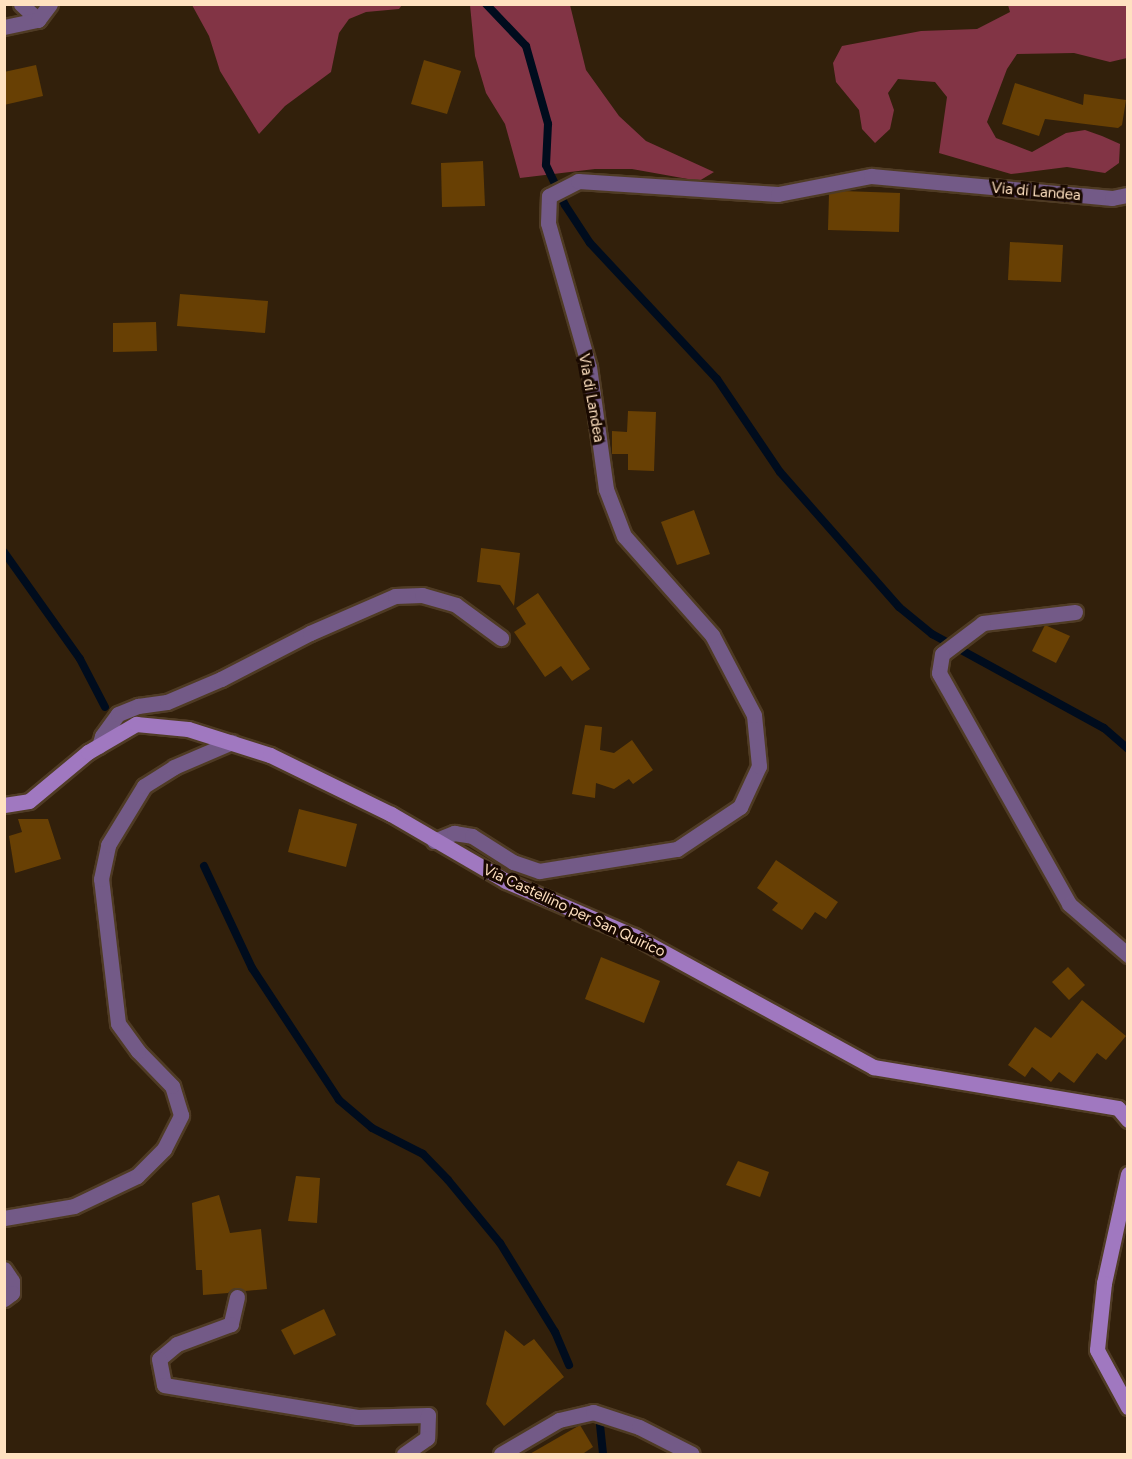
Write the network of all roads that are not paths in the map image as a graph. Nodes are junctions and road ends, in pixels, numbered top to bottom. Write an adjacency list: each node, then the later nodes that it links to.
1 (21, 4): 3 (street)
2 (50, 4): 3 (street)
3 (38, 21): 4 (street)
4 (4, 27)
5 (1128, 195): 11 (street, Via di Landea)
6 (1075, 612): 12 (street)
7 (501, 638): 9 (street)
8 (232, 742): 9 (street, Via Castellino per San Quirico); 11 (street, Via Castellino per San Quirico); 15 (street)
9 (99, 746): 10 (street, Via Castellino per San Quirico)
10 (4, 805)
11 (434, 841): 13 (street, Via Castellino per San Quirico)
12 (1128, 955)
13 (1127, 1120)
14 (1128, 1174): 19 (street)
15 (4, 1218)
16 (4, 1269): 18 (street)
17 (237, 1297): 20 (street)
18 (4, 1299)
19 (1128, 1407)
20 (404, 1455)
21 (501, 1455): 22 (street)
22 (692, 1455)

